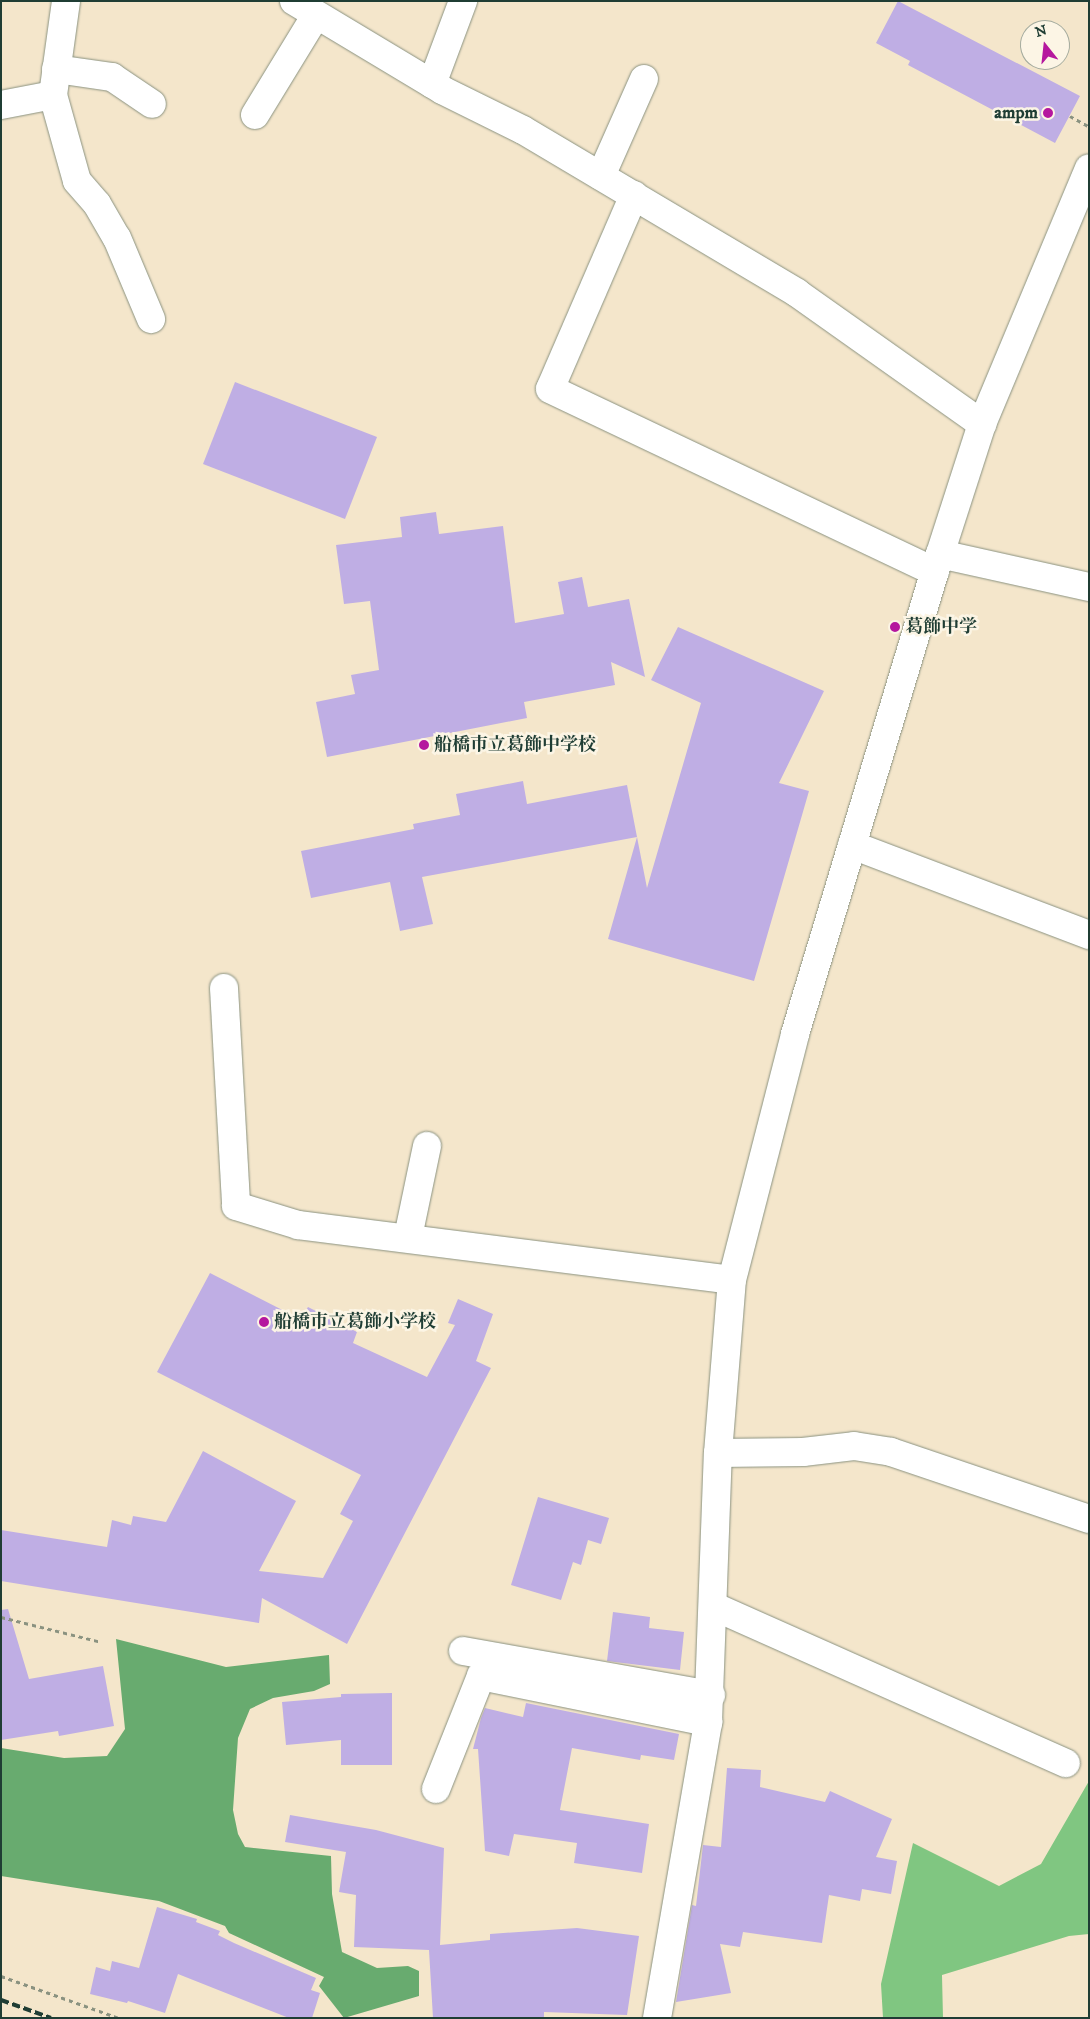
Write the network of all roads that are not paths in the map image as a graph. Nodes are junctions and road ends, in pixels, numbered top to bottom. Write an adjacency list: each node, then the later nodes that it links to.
1 (66, 1): 5 (street)
2 (463, 1): 6 (street)
3 (305, 8): 6 (street); 9 (street)
4 (644, 79): 11 (street)
5 (55, 82): 7 (street); 8 (street); 13 (street)
6 (432, 84): 11 (street)
7 (152, 104)
8 (1, 105)
9 (255, 115)
10 (1089, 168): 14 (street)
11 (601, 176): 12 (street)
12 (634, 195): 14 (street); 15 (street)
13 (150, 319)
14 (982, 424): 15 (street)
15 (937, 563): 16 (street); 17 (street)
16 (1089, 587)
17 (852, 845): 18 (street); 22 (street)
18 (1089, 935)
19 (224, 988): 21 (street)
20 (427, 1146): 21 (street)
21 (408, 1237): 22 (street)
22 (732, 1280): 23 (street)
23 (718, 1453): 24 (street); 25 (street)
24 (1089, 1520)
25 (715, 1607): 27 (street); 29 (street)
26 (463, 1651): 27 (street)
27 (711, 1695): 28 (street)
28 (708, 1722): 30 (street); 31 (street)
29 (1066, 1763)
30 (436, 1789)
31 (657, 2018)

